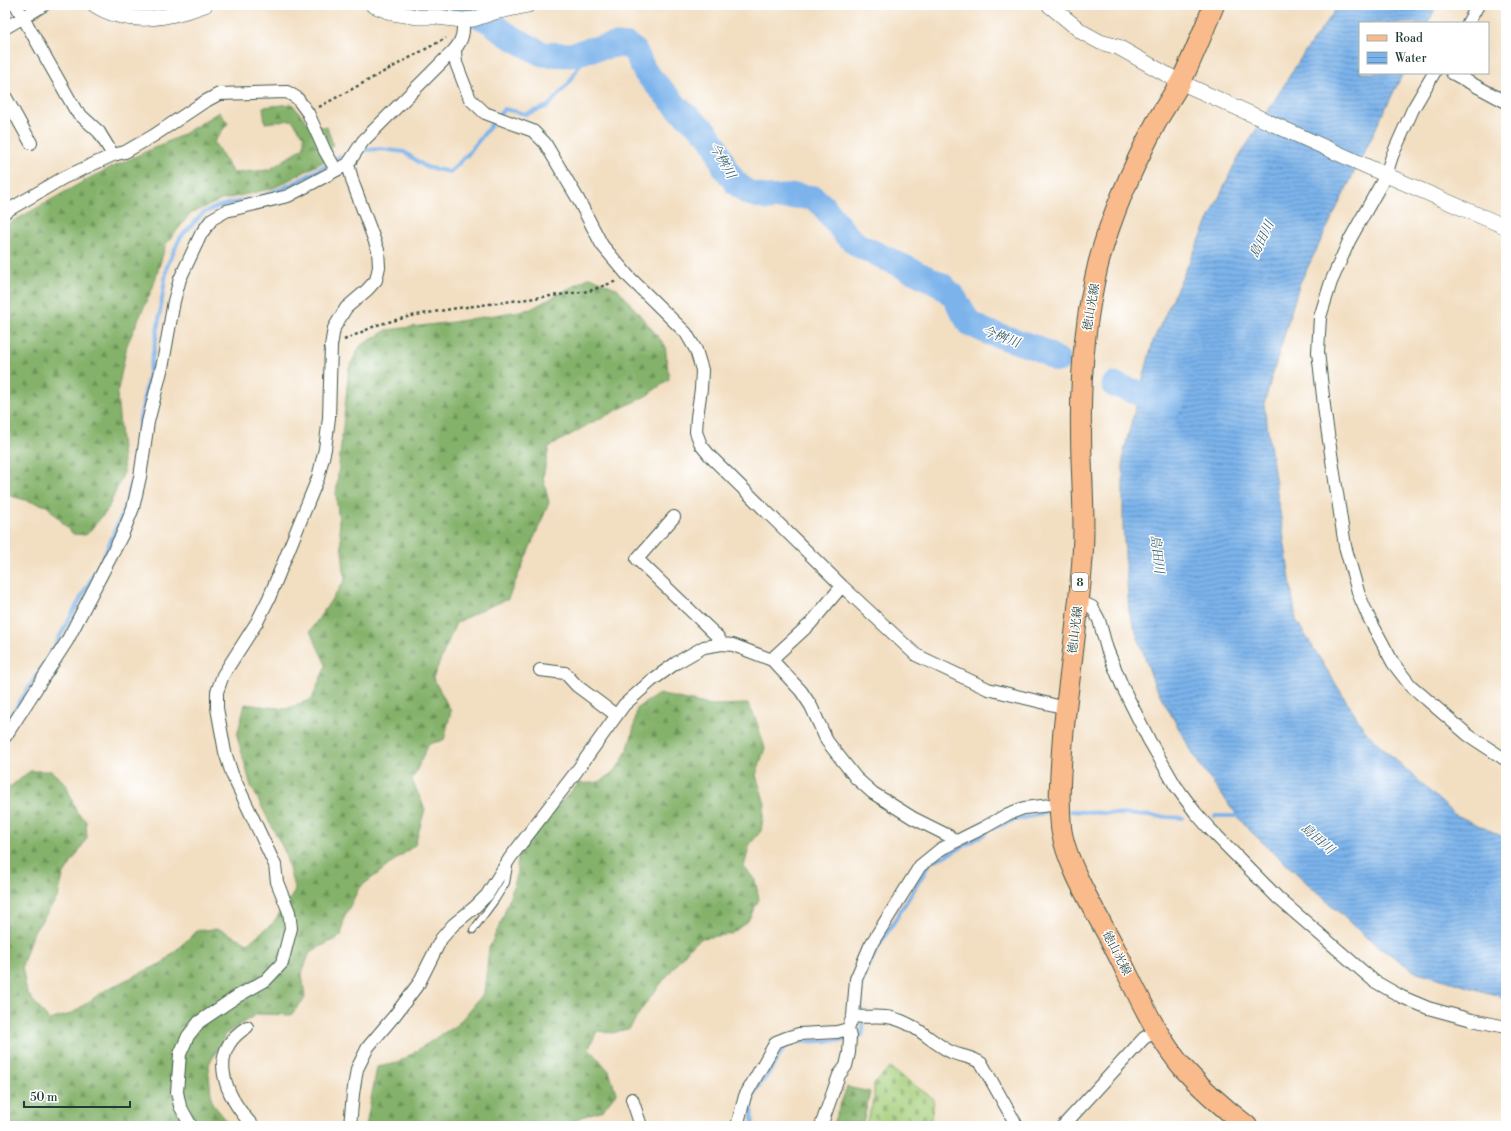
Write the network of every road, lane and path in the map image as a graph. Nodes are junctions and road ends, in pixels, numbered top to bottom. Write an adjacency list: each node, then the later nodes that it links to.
1 (16, 5): 11 (street)
2 (44, 5): 11 (street)
3 (95, 5): 4 (street)
4 (205, 5)
5 (373, 5): 13 (street)
6 (528, 5): 10 (street)
7 (1049, 5): 18 (street)
8 (1214, 5): 18 (main road, 徳山光線 / 8)
9 (1478, 5): 12 (street)
10 (492, 8): 13 (street)
11 (23, 18): 14 (street); 23 (street)
12 (1469, 22)
13 (463, 24): 15 (street); 21 (path)
14 (5, 28)
15 (455, 51): 24 (street); 29 (street)
16 (1433, 74): 26 (street)
17 (1454, 74): 20 (street)
18 (1187, 85): 26 (street); 33 (main road, 徳山光線 / 8)
19 (5, 96): 22 (street)
20 (1506, 102)
21 (308, 113): 23 (street); 25 (street)
22 (31, 143)
23 (113, 155): 27 (street)
24 (348, 164): 25 (street); 30 (street)
25 (336, 170): 39 (street)
26 (1380, 172): 28 (street); 40 (street)
27 (5, 212)
28 (1506, 227)
29 (629, 276): 30 (path); 32 (street)
30 (331, 346): 51 (street)
31 (674, 517): 34 (street)
32 (842, 586): 35 (street); 37 (street)
33 (1079, 601): 37 (main road, 徳山光線 / 8); 47 (street)
34 (722, 644): 35 (street); 38 (street)
35 (772, 660): 42 (street)
36 (540, 670): 38 (street)
37 (1066, 708): 41 (main road, 徳山光線 / 8)
38 (616, 715): 43 (street)
39 (5, 737)
40 (1506, 760)
41 (1060, 804): 42 (street); 49 (main road, 徳山光線 / 8)
42 (955, 842): 45 (street)
43 (510, 858): 44 (lane); 53 (street)
44 (473, 930)
45 (853, 1016): 48 (street); 57 (street)
46 (247, 1027): 52 (street)
47 (1506, 1027)
48 (848, 1028): 55 (street); 56 (street)
49 (1157, 1031): 58 (street); 59 (main road, 徳山光線 / 8)
50 (632, 1099): 54 (street)
51 (191, 1126)
52 (253, 1126)
53 (350, 1126)
54 (642, 1126)
55 (737, 1126)
56 (821, 1126)
57 (1017, 1126)
58 (1062, 1126)
59 (1247, 1126)

